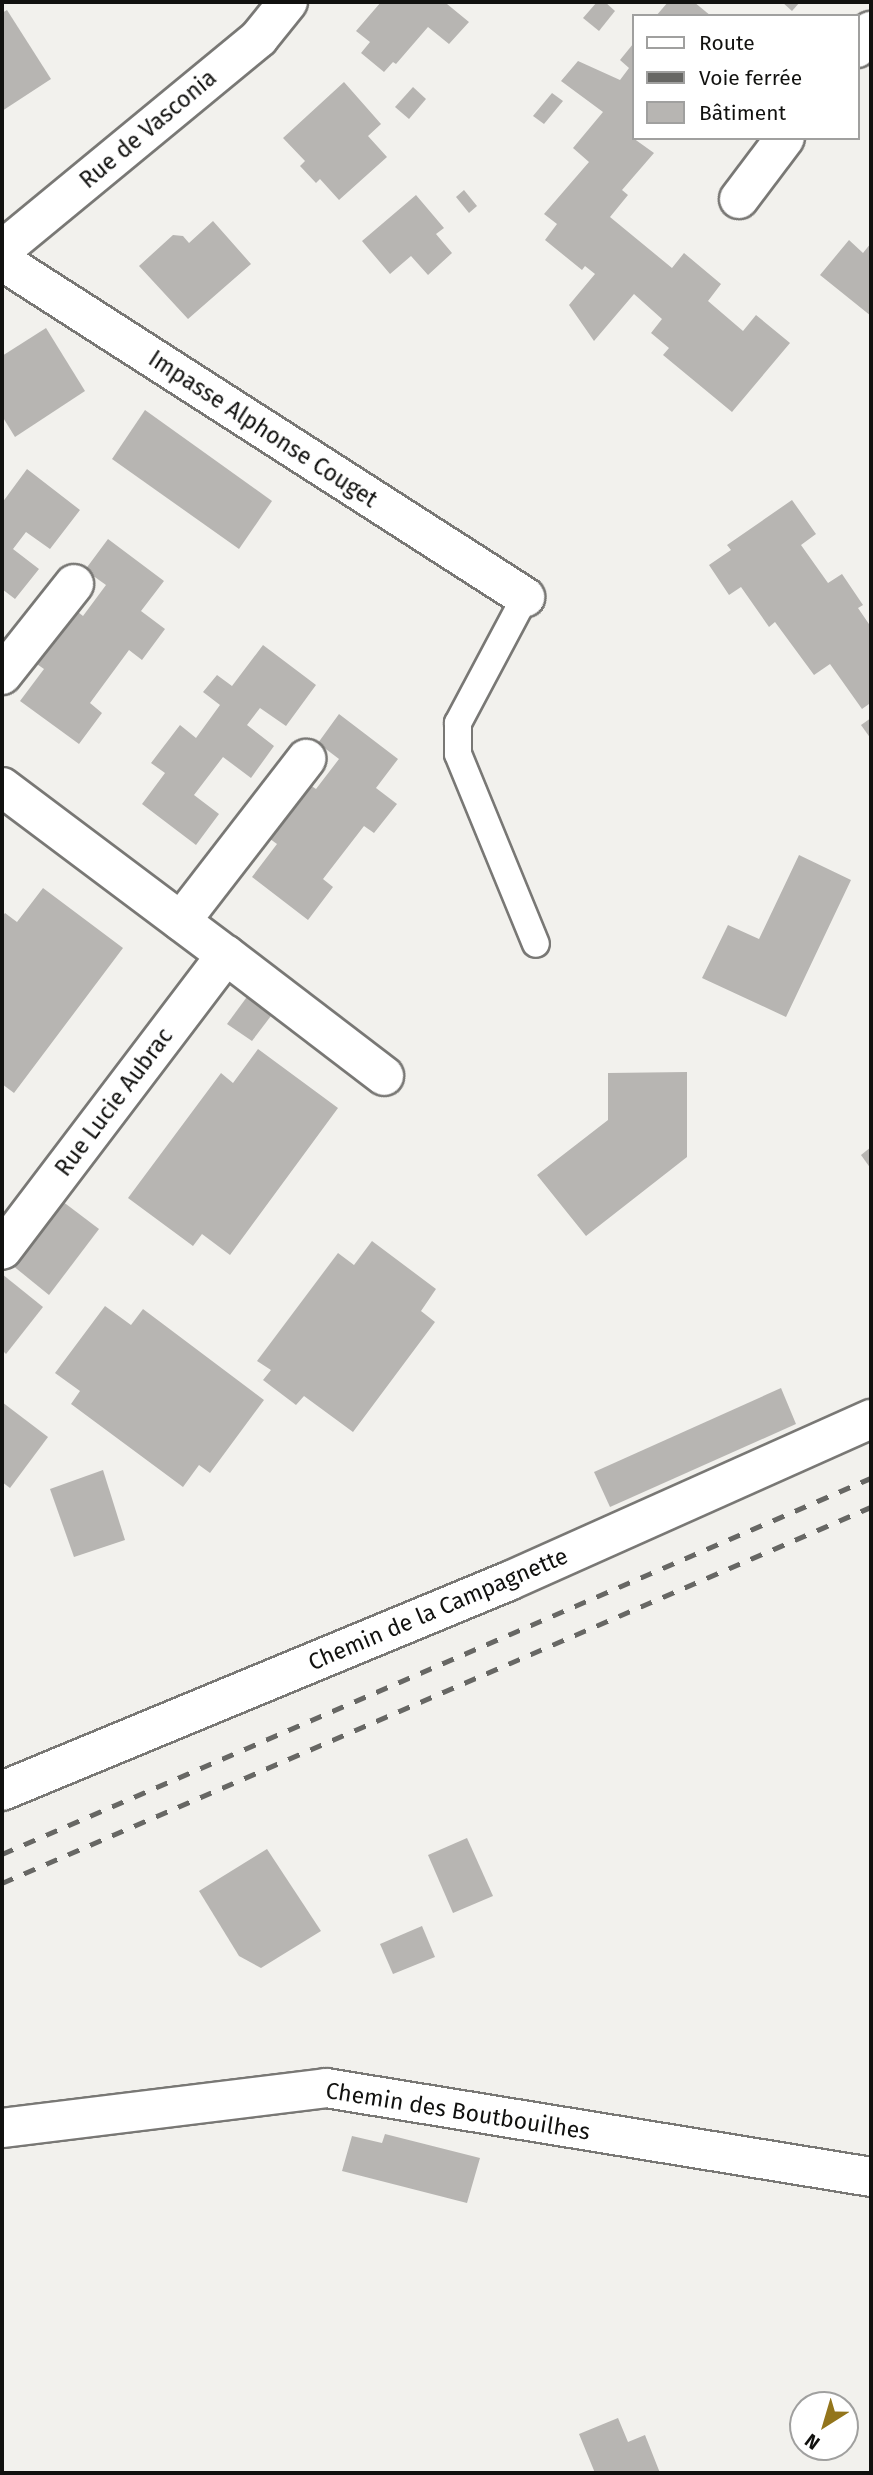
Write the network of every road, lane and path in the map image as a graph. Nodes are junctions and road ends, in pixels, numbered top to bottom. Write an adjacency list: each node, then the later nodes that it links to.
1 (288, 2): 6 (street, Rue de Vasconia)
2 (871, 31): 3 (street)
3 (859, 46)
4 (783, 140): 5 (street)
5 (739, 199)
6 (2, 250)
7 (2, 261): 9 (street, Impasse Alphonse Couget)
8 (74, 584): 10 (street)
9 (525, 597): 14 (lane)
10 (2, 675)
11 (306, 759): 13 (street)
12 (2, 787): 13 (street)
13 (181, 921): 15 (street)
14 (536, 944)
15 (226, 955): 16 (street); 17 (street, Rue Lucie Aubrac)
16 (384, 1076)
17 (2, 1250)
18 (871, 1419): 19 (street, Chemin de la Campagnette)
19 (2, 1791)
20 (2, 2128): 21 (street, Chemin des Boutbouilhes)
21 (871, 2176)

